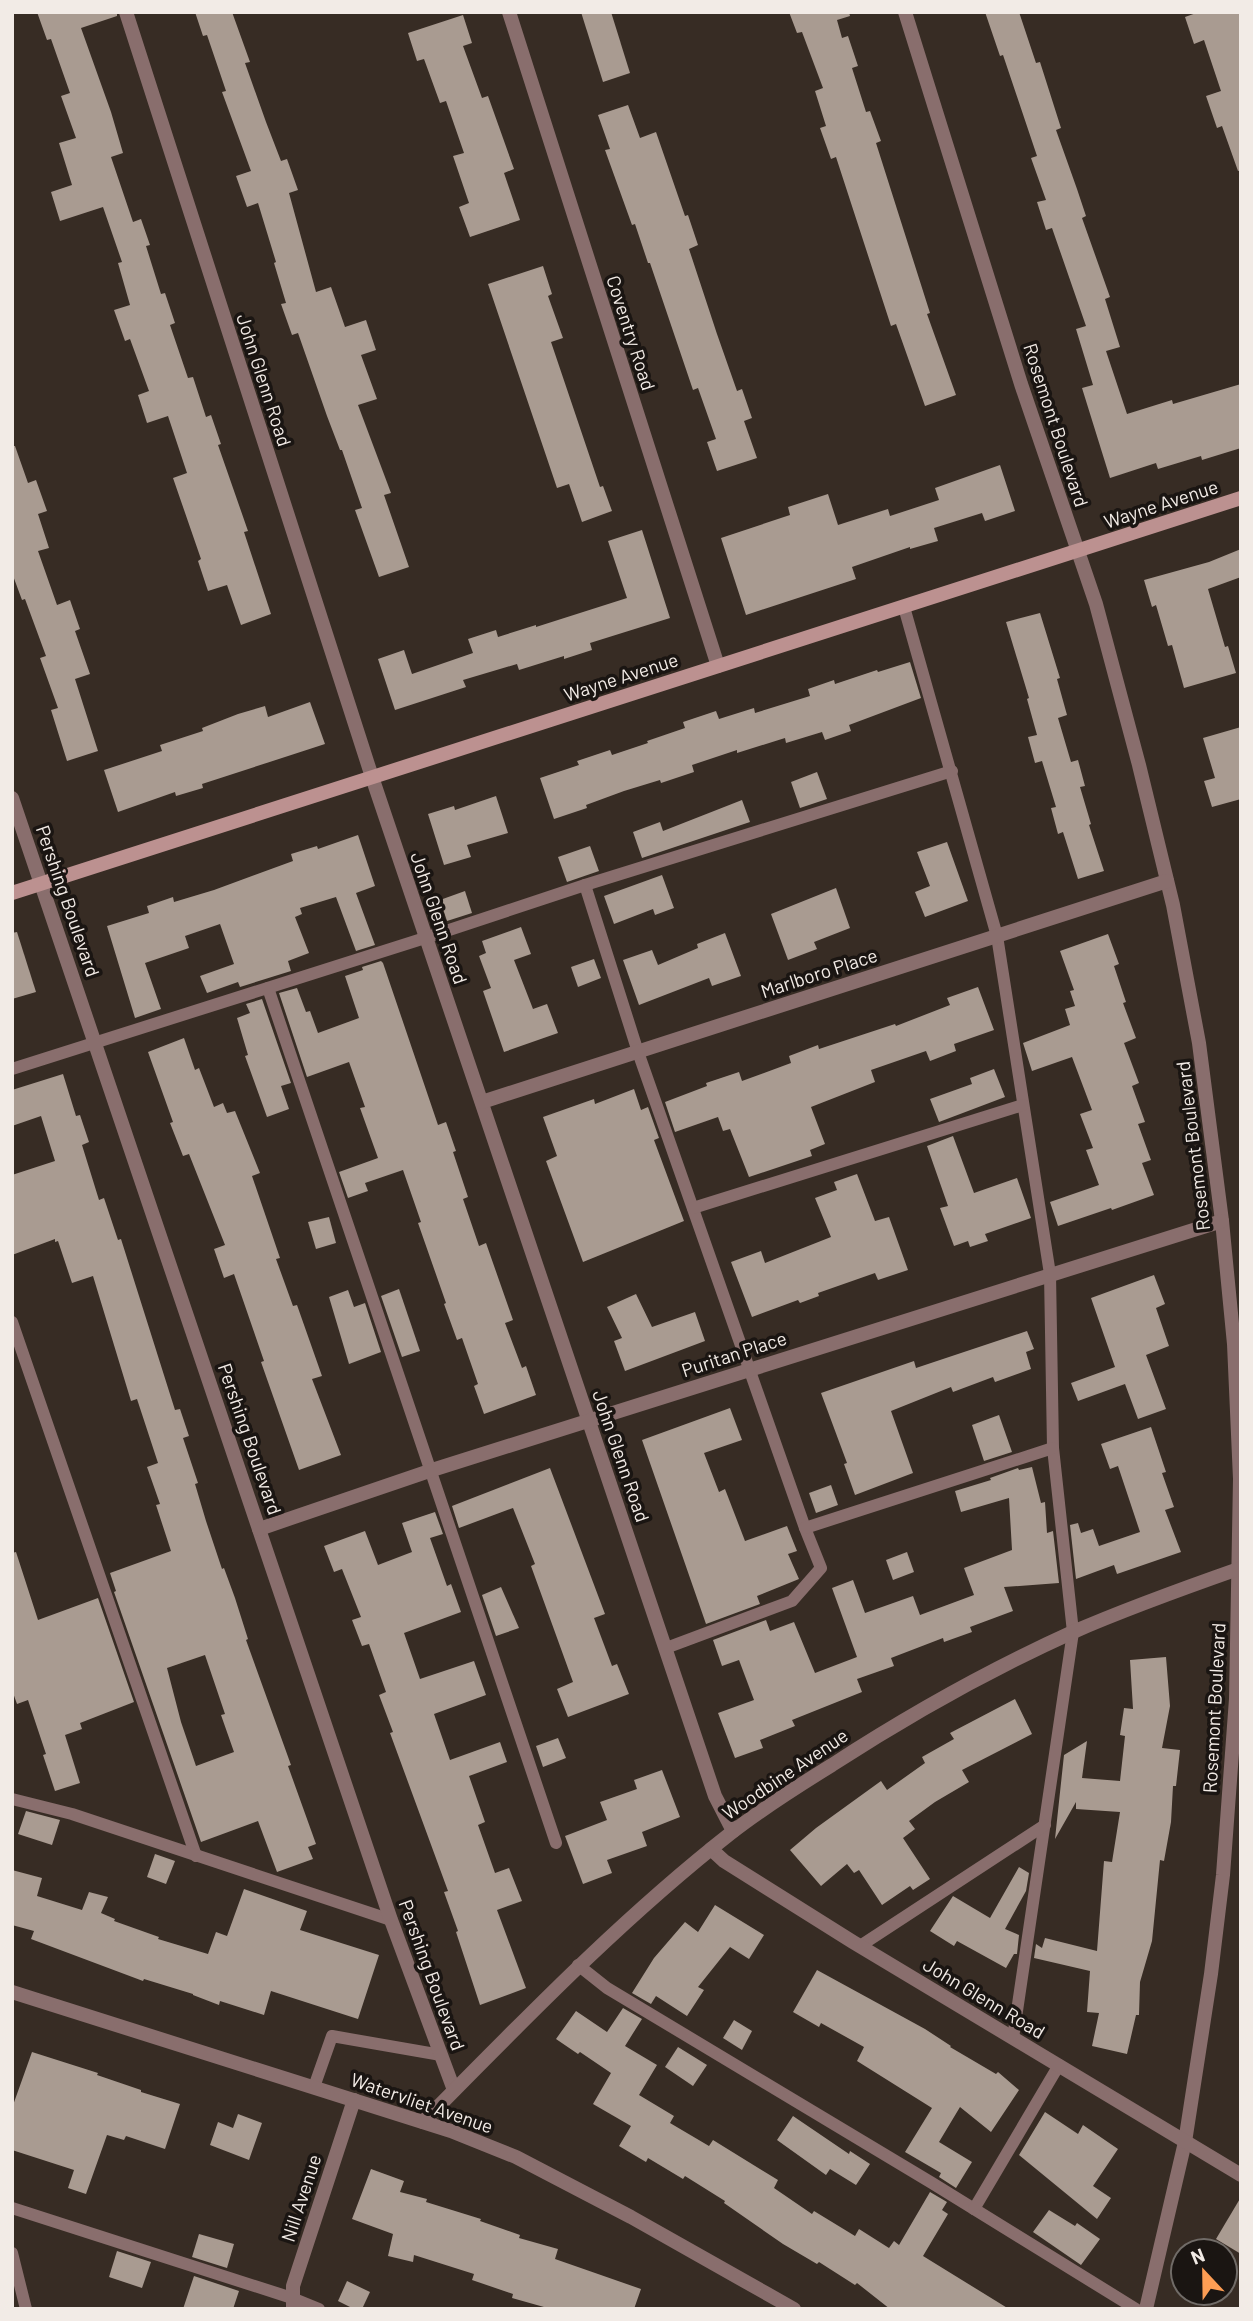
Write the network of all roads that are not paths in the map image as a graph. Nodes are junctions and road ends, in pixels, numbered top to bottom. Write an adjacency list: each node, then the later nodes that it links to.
1 (126, 12): 9 (street, John Glenn Road)
2 (509, 12): 7 (street, Coventry Road)
3 (905, 12): 5 (street, Rosemont Boulevard)
4 (1241, 498): 5 (main road, Wayne Avenue)
5 (1078, 551): 6 (main road, Wayne Avenue); 11 (street, Rosemont Boulevard)
6 (904, 607): 7 (main road, Wayne Avenue); 8 (lane)
7 (718, 666): 9 (main road, Wayne Avenue)
8 (952, 771): 13 (lane); 15 (lane)
9 (372, 777): 12 (main road, Wayne Avenue); 16 (street, John Glenn Road)
10 (12, 798): 12 (street, Pershing Boulevard)
11 (1167, 881): 15 (street, Marlboro Place); 24 (street, Rosemont Boulevard)
12 (42, 883): 14 (main road, Wayne Avenue); 18 (street, Pershing Boulevard)
13 (585, 885): 16 (lane); 19 (lane)
14 (12, 893)
15 (998, 936): 19 (street, Marlboro Place); 22 (lane)
16 (425, 938): 17 (lane); 21 (street, John Glenn Road)
17 (268, 989): 18 (lane); 30 (lane)
18 (96, 1043): 20 (lane); 31 (street, Pershing Boulevard)
19 (638, 1052): 21 (street, Marlboro Place); 23 (lane)
20 (12, 1069)
21 (482, 1102): 28 (street, John Glenn Road)
22 (1023, 1105): 23 (lane); 25 (lane)
23 (693, 1208): 27 (lane)
24 (1222, 1221): 25 (street, Puritan Place); 33 (street, Rosemont Boulevard)
25 (1050, 1274): 27 (street, Puritan Place); 29 (lane)
26 (12, 1322): 41 (lane)
27 (751, 1369): 28 (street, Puritan Place); 32 (lane)
28 (589, 1421): 30 (street, Puritan Place); 35 (street, John Glenn Road)
29 (1053, 1448): 32 (lane); 34 (lane)
30 (429, 1471): 31 (street, Puritan Place); 39 (lane)
31 (260, 1528): 42 (street, Pershing Boulevard)
32 (805, 1528): 35 (lane)
33 (1240, 1568): 34 (street, Woodbine Avenue); 53 (street, Rosemont Boulevard)
34 (1073, 1632): 37 (lane); 38 (street, Woodbine Avenue)
35 (666, 1648): 38 (street, John Glenn Road)
36 (12, 1799): 41 (lane)
37 (1045, 1825): 43 (lane); 46 (lane)
38 (733, 1831): 40 (street, Woodbine Avenue)
39 (556, 1843)
40 (711, 1849): 43 (street, John Glenn Road); 44 (street, Woodbine Avenue)
41 (196, 1856): 42 (lane)
42 (391, 1920): 47 (street, Pershing Boulevard)
43 (860, 1946): 46 (street, John Glenn Road)
44 (578, 1965): 50 (street, Woodbine Avenue); 56 (lane)
45 (12, 1992): 49 (street, Watervliet Avenue)
46 (1013, 2038): 48 (street, John Glenn Road)
47 (441, 2054): 49 (lane); 50 (street, Pershing Boulevard)
48 (1059, 2065): 53 (street, John Glenn Road); 56 (lane)
49 (314, 2088): 51 (street, Watervliet Avenue)
50 (454, 2090): 52 (street, Woodbine Avenue)
51 (354, 2100): 52 (street, Watervliet Avenue); 58 (street, Nill Avenue)
52 (423, 2122): 61 (street, Watervliet Avenue)
53 (1185, 2142): 54 (street, John Glenn Road); 63 (street, Rosemont Boulevard)
54 (1241, 2175)
55 (12, 2208): 58 (lane)
56 (974, 2209): 62 (lane)
57 (12, 2253): 59 (lane)
58 (293, 2303): 60 (lane)
59 (26, 2309)
60 (318, 2309)
61 (794, 2309)
62 (1136, 2309)
63 (1146, 2309)

